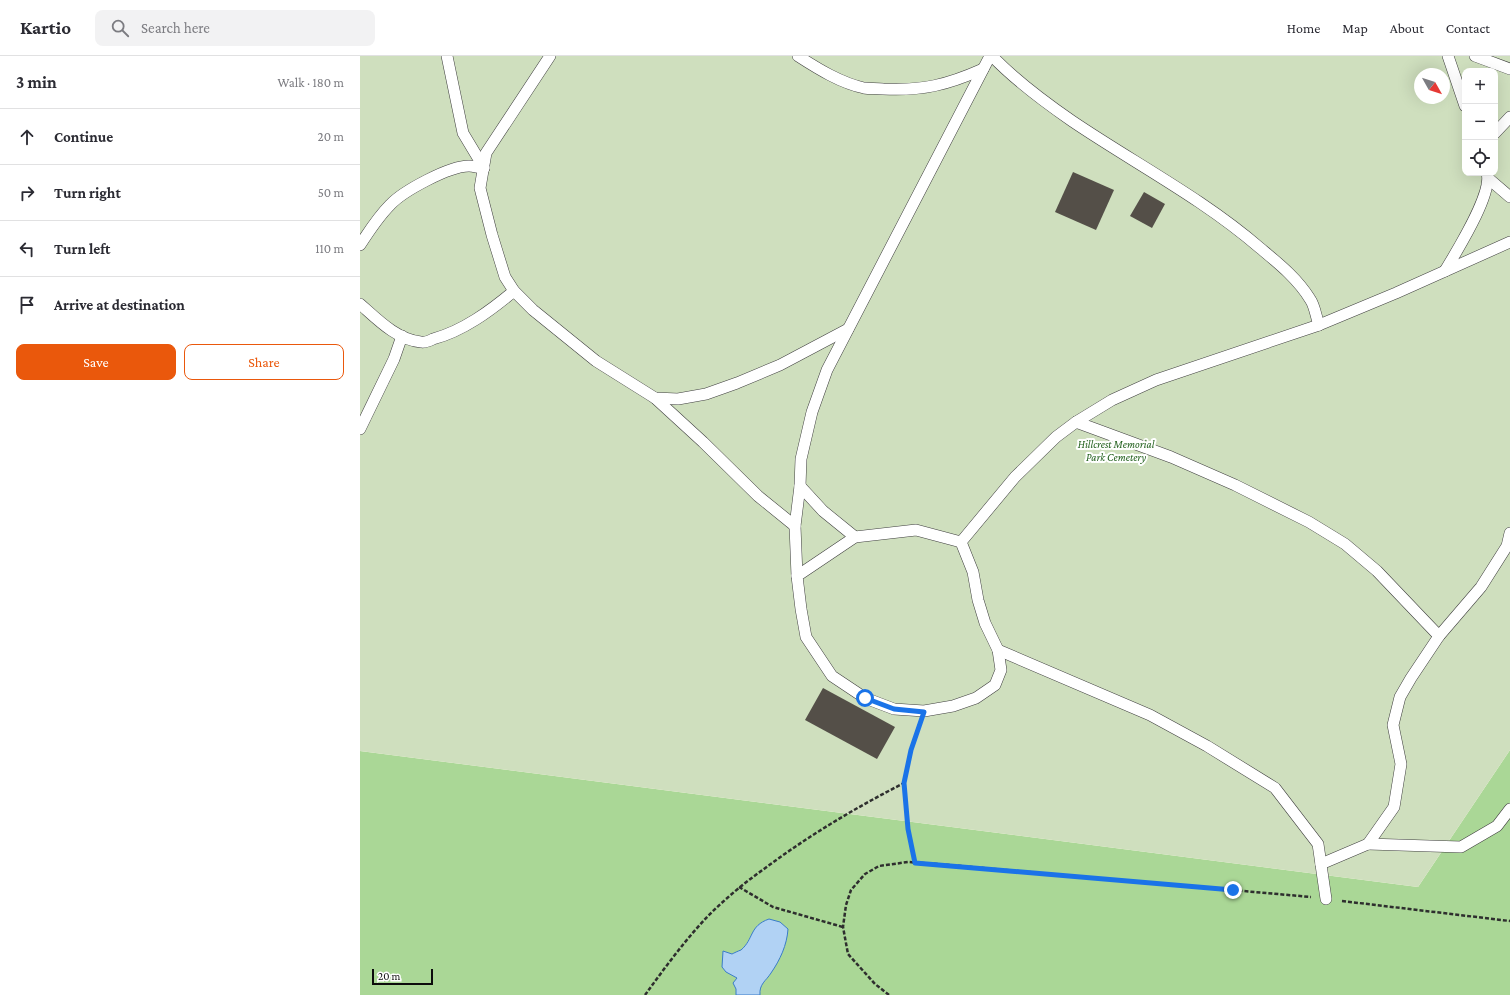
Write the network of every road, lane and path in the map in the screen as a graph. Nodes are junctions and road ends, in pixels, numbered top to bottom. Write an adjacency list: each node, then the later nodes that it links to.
1 (447, 56): 12 (lane)
2 (550, 56): 12 (lane)
3 (798, 56): 7 (lane)
4 (991, 56): 7 (lane); 20 (lane)
5 (1448, 56): 9 (lane)
6 (1476, 56): 8 (lane)
7 (983, 69): 21 (lane)
8 (1510, 69)
9 (1464, 104)
10 (1510, 117): 11 (lane)
11 (1498, 130)
12 (484, 168): 16 (lane); 18 (lane)
13 (1488, 176): 14 (lane); 17 (lane)
14 (1510, 197)
15 (1510, 242): 17 (lane)
16 (360, 244)
17 (1445, 271): 20 (lane)
18 (514, 291): 22 (lane); 23 (lane)
19 (360, 304): 22 (lane)
20 (1319, 325): 24 (lane)
21 (848, 329): 23 (lane); 26 (lane)
22 (402, 336): 25 (lane)
23 (655, 398): 27 (lane)
24 (1076, 422): 30 (lane); 32 (lane)
25 (360, 429)
26 (800, 486): 27 (lane); 29 (lane)
27 (795, 526): 31 (lane)
28 (1510, 533): 32 (lane)
29 (855, 537): 30 (lane); 31 (lane)
30 (961, 542): 33 (lane)
31 (797, 576): 34 (lane)
32 (1439, 636): 37 (lane)
33 (998, 650): 34 (lane); 39 (lane)
34 (924, 712): 35 (path)
35 (904, 783): 38 (path); 40 (path)
36 (1510, 809): 37 (lane)
37 (1368, 844): 39 (lane)
38 (915, 863): 41 (path); 43 (path)
39 (1321, 864): 41 (lane)
40 (739, 888): 43 (path); 44 (path)
41 (1326, 899): 42 (path)
42 (1510, 921)
43 (843, 927): 45 (path)
44 (645, 995)
45 (889, 995)

